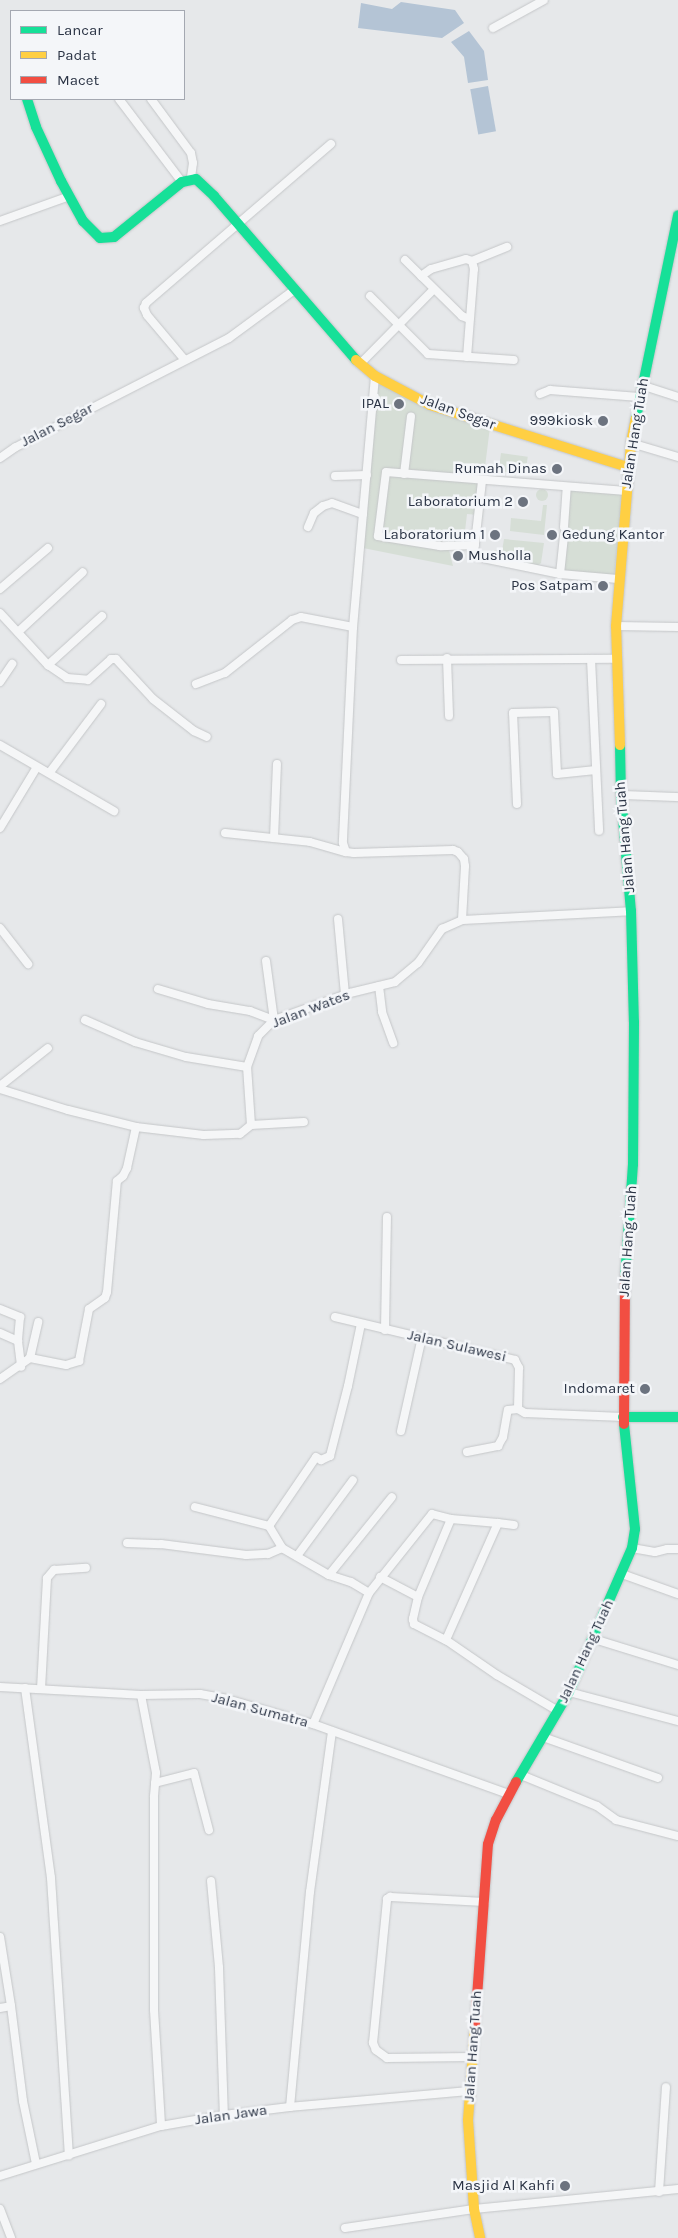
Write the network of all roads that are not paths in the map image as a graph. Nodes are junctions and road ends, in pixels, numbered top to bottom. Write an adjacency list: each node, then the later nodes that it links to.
1 (544, 0): 2 (street)
2 (493, 28)
3 (27, 100): 8 (main road)
4 (120, 100): 7 (street)
5 (152, 100): 7 (street)
6 (331, 144): 11 (street)
7 (187, 180): 8 (main road); 11 (main road)
8 (70, 196): 10 (street)
9 (678, 215): 13 (main road, Jalan Hang Tuah)
10 (0, 220)
11 (238, 224): 17 (main road); 23 (street)
12 (507, 247): 15 (street)
13 (673, 253): 27 (main road, Jalan Hang Tuah)
14 (405, 260): 16 (street)
15 (472, 261): 16 (street); 20 (street)
16 (421, 276): 18 (street)
17 (293, 288): 23 (street, Jalan Segar); 25 (main road, Jalan Segar)
18 (434, 290): 20 (street); 21 (street)
19 (370, 296): 21 (street)
20 (469, 318): 22 (street)
21 (398, 325): 22 (street); 25 (street)
22 (467, 357): 24 (street)
23 (184, 359): 33 (street, Jalan Segar)
24 (514, 360)
25 (360, 364): 26 (main road, Jalan Segar)
26 (375, 376): 35 (main road, Jalan Segar); 37 (street)
27 (641, 385): 29 (main road, Jalan Hang Tuah); 30 (street)
28 (540, 394): 29 (street)
29 (639, 397): 32 (main road, Jalan Hang Tuah)
30 (678, 397)
31 (411, 416): 36 (street)
32 (631, 443): 34 (street); 35 (main road, Jalan Hang Tuah)
33 (0, 457)
34 (678, 457)
35 (628, 467): 41 (main road, Jalan Hang Tuah)
36 (404, 474): 39 (street); 44 (street)
37 (367, 475): 38 (street); 42 (street)
38 (335, 476)
39 (482, 481): 40 (street); 44 (street)
40 (567, 488): 41 (street); 47 (street)
41 (626, 491): 48 (main road, Jalan Hang Tuah)
42 (363, 514): 43 (street); 53 (street)
43 (308, 527)
44 (475, 545): 47 (street)
45 (48, 548): 49 (street)
46 (83, 572): 55 (street)
47 (560, 574): 48 (street)
48 (618, 579): 52 (main road, Jalan Hang Tuah)
49 (0, 589)
50 (0, 613): 55 (street)
51 (102, 616): 61 (street)
52 (616, 626): 54 (street); 58 (main road, Jalan Hang Tuah)
53 (353, 627): 63 (street); 81 (street)
54 (678, 628)
55 (18, 632): 61 (street)
56 (447, 658): 57 (street); 59 (street); 65 (street)
57 (591, 659): 58 (street); 70 (street)
58 (615, 659): 72 (main road, Jalan Hang Tuah)
59 (401, 660)
60 (12, 664): 62 (street)
61 (48, 664): 66 (street)
62 (0, 682)
63 (196, 684)
64 (101, 704): 71 (street)
65 (449, 716)
66 (207, 737)
67 (0, 744): 69 (street)
68 (278, 764): 80 (street)
69 (37, 767): 71 (street); 76 (street)
70 (596, 770): 74 (street); 78 (street)
71 (50, 772): 75 (street)
72 (621, 796): 73 (street); 82 (main road, Jalan Hang Tuah)
73 (678, 797)
74 (517, 804)
75 (114, 811)
76 (3, 815): 77 (street)
77 (0, 828)
78 (600, 831)
79 (225, 833): 80 (street)
80 (274, 838): 81 (street)
81 (346, 852): 84 (street)
82 (631, 911): 84 (street, Jalan Wates); 115 (main road, Jalan Hang Tuah)
83 (338, 919): 90 (street)
84 (462, 920): 88 (street, Jalan Wates)
85 (0, 928): 87 (street)
86 (266, 961): 92 (street)
87 (28, 964)
88 (379, 986): 90 (street, Jalan Wates); 93 (street)
89 (158, 989): 92 (street)
90 (345, 995): 92 (street, Jalan Wates)
91 (85, 1020): 95 (street)
92 (274, 1020): 95 (street, Jalan Wates)
93 (393, 1043)
94 (48, 1048): 96 (street)
95 (247, 1067): 98 (street, Jalan Wates)
96 (0, 1087): 99 (street)
97 (304, 1122): 98 (street)
98 (251, 1125): 99 (street)
99 (136, 1127): 101 (street)
100 (108, 1179): 101 (street)
101 (117, 1181): 111 (street)
102 (387, 1217): 107 (street)
103 (0, 1309): 110 (street)
104 (335, 1317): 106 (street, Jalan Sulawesi)
105 (38, 1322): 111 (street)
106 (361, 1324): 107 (street, Jalan Sulawesi); 125 (street)
107 (385, 1330): 109 (street, Jalan Sulawesi)
108 (0, 1334): 110 (street)
109 (422, 1337): 114 (street, Jalan Sulawesi); 117 (street)
110 (18, 1341): 112 (street)
111 (30, 1358): 112 (street)
112 (20, 1367): 113 (street)
113 (0, 1378)
114 (518, 1409): 115 (street); 118 (street)
115 (623, 1417): 116 (main road); 128 (main road, Jalan Hang Tuah)
116 (678, 1417)
117 (401, 1431)
118 (467, 1452)
119 (353, 1480): 130 (street)
120 (392, 1497): 133 (street)
121 (195, 1507): 125 (street)
122 (451, 1519): 123 (street); 134 (street); 137 (street)
123 (498, 1523): 124 (street); 139 (street)
124 (514, 1525)
125 (269, 1526): 127 (street)
126 (127, 1543): 127 (street)
127 (282, 1548): 130 (street)
128 (632, 1548): 129 (street); 132 (main road, Jalan Hang Tuah)
129 (678, 1549)
130 (297, 1556): 133 (street)
131 (86, 1568): 143 (street)
132 (622, 1574): 136 (street); 138 (main road, Jalan Hang Tuah)
133 (329, 1575): 135 (street)
134 (380, 1577): 135 (street); 137 (street)
135 (369, 1593): 148 (street)
136 (678, 1594)
137 (418, 1597): 139 (street)
138 (594, 1639): 140 (street); 144 (main road, Jalan Hang Tuah)
139 (446, 1640): 146 (street)
140 (678, 1665)
141 (0, 1687): 142 (street, Jalan Sumatra)
142 (25, 1688): 143 (street, Jalan Sumatra); 168 (street)
143 (41, 1689): 145 (street, Jalan Sumatra)
144 (570, 1692): 146 (main road, Jalan Hang Tuah); 147 (street)
145 (141, 1695): 148 (street, Jalan Sumatra); 153 (street)
146 (558, 1711): 150 (main road, Jalan Hang Tuah)
147 (678, 1720)
148 (313, 1724): 149 (street, Jalan Sumatra)
149 (332, 1731): 154 (street, Jalan Sumatra); 165 (street)
150 (543, 1737): 151 (main road, Jalan Hang Tuah); 152 (street)
151 (521, 1775): 154 (main road, Jalan Hang Tuah); 156 (street)
152 (658, 1778)
153 (155, 1783): 155 (street); 167 (street)
154 (510, 1794): 158 (main road, Jalan Hang Tuah)
155 (209, 1830)
156 (678, 1836)
157 (211, 1880): 166 (street)
158 (485, 1902): 162 (main road, Jalan Hang Tuah); 162 (street)
159 (0, 1937): 160 (street)
160 (11, 2006): 161 (street); 169 (street)
161 (0, 2008)
162 (472, 2057): 164 (main road, Jalan Hang Tuah)
163 (666, 2087): 172 (street)
164 (470, 2090): 165 (street, Jalan Jawa); 174 (main road, Jalan Hang Tuah)
165 (290, 2107): 166 (street, Jalan Jawa)
166 (224, 2115): 167 (street, Jalan Jawa)
167 (161, 2126): 168 (street, Jalan Jawa)
168 (69, 2155): 169 (street, Jalan Jawa)
169 (36, 2164): 170 (street, Jalan Jawa)
170 (0, 2176)
171 (678, 2189): 172 (street)
172 (659, 2192): 174 (street)
173 (0, 2209): 176 (street)
174 (474, 2209): 175 (street); 177 (main road, Jalan Hang Tuah)
175 (345, 2228)
176 (10, 2238)
177 (480, 2238)

